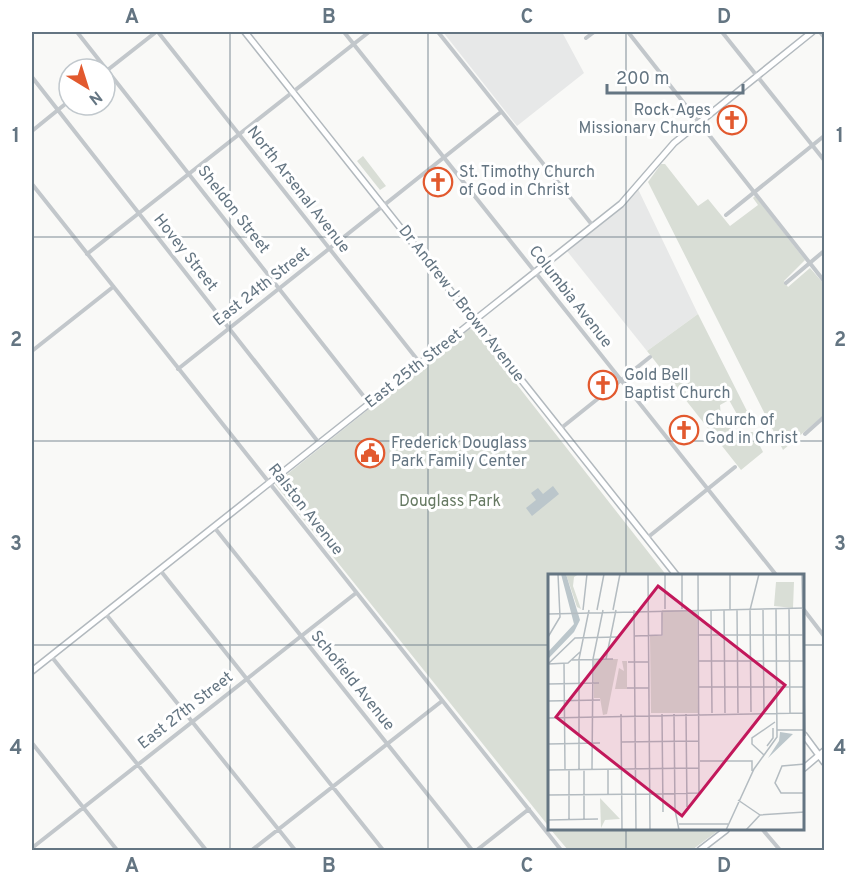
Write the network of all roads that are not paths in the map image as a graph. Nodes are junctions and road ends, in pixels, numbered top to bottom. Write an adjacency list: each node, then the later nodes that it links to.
1 (77, 32): 15 (street, Sheldon Street)
2 (157, 32): 16 (street); 27 (street, North Arsenal Avenue)
3 (245, 32): 20 (street, Dr Andrew J Brown Avenue)
4 (345, 32): 14 (street, Columbia Avenue)
5 (369, 32): 14 (street)
6 (438, 32): 23 (street)
7 (594, 32): 13 (street)
8 (628, 32): 25 (street)
9 (722, 32): 17 (street)
10 (812, 32): 17 (street, East 25th Street)
11 (820, 32): 12 (street)
12 (825, 37)
13 (586, 38)
14 (354, 43): 20 (street); 30 (street, Columbia Avenue)
15 (96, 57)
16 (117, 63)
17 (757, 76): 25 (street, East 25th Street); 29 (street)
18 (32, 78): 21 (street, Hovey Street)
19 (117, 85): 32 (street, Sheldon Street)
20 (293, 92): 27 (street); 35 (street, Dr Andrew J Brown Avenue)
21 (57, 109)
22 (57, 111): 26 (street)
23 (501, 112): 30 (street, East 24th Street); 38 (street)
24 (63, 117): 36 (street, Hovey Street)
25 (700, 122): 34 (street); 38 (street, East 25th Street)
26 (32, 131)
27 (238, 134): 32 (street); 39 (street, North Arsenal Avenue)
28 (825, 136): 29 (street)
29 (813, 146): 31 (street); 34 (street)
30 (444, 157): 35 (street, East 24th Street); 43 (street, Columbia Avenue)
31 (825, 160)
32 (189, 174): 36 (street); 47 (street, Sheldon Street)
33 (32, 184): 41 (street, Ralston Avenue)
34 (755, 192): 37 (street); 42 (street)
35 (383, 206): 39 (street, East 24th Street); 48 (street, Dr Andrew J Brown Avenue)
36 (138, 213): 41 (street); 49 (street, Hovey Street)
37 (726, 215)
38 (593, 226): 43 (street, East 25th Street)
39 (329, 249): 47 (street, East 24th Street); 52 (street, North Arsenal Avenue)
40 (825, 251): 42 (street)
41 (87, 255): 46 (street, Ralston Avenue)
42 (810, 262): 44 (street); 45 (street)
43 (535, 273): 48 (street, East 25th Street); 54 (street, Columbia Avenue)
44 (825, 281)
45 (786, 283)
46 (112, 287): 50 (street); 53 (street, Ralston Avenue)
47 (279, 288): 49 (street, East 24th Street); 55 (street, Sheldon Street)
48 (474, 321): 52 (street, East 25th Street); 57 (street, Dr Andrew J Brown Avenue)
49 (229, 328): 53 (street, East 24th Street); 59 (street, Hovey Street)
50 (32, 351)
51 (650, 357): 54 (street)
52 (420, 364): 55 (street, East 25th Street)
53 (178, 369): 61 (street, Ralston Avenue)
54 (622, 382): 57 (street); 62 (street, Columbia Avenue)
55 (370, 404): 59 (street, East 25th Street)
56 (825, 417): 58 (street)
57 (560, 429): 64 (street, Dr Andrew J Brown Avenue)
58 (805, 434)
59 (319, 443): 61 (street, East 25th Street)
60 (735, 467): 62 (street)
61 (269, 484): 63 (street, East 25th Street); 68 (street, Ralston Avenue)
62 (708, 489): 64 (street); 67 (street, Columbia Avenue)
63 (214, 527): 65 (street, East 25th Street); 71 (street, Schofield Avenue)
64 (647, 538): 66 (street, Dr Andrew J Brown Avenue)
65 (160, 570): 70 (street, East 25th Street); 75 (street)
66 (675, 574)
67 (775, 574)
68 (356, 593): 71 (street, East 27th Street); 76 (street, Ralston Avenue)
69 (805, 611): 72 (street)
70 (105, 613): 73 (street, East 25th Street); 77 (street)
71 (301, 636): 75 (street, East 27th Street); 80 (street, Schofield Avenue)
72 (825, 636)
73 (51, 656): 74 (street, East 25th Street); 83 (street)
74 (32, 671)
75 (246, 679): 77 (street, East 27th Street); 85 (street)
76 (442, 701): 80 (street); 87 (street, Ralston Avenue)
77 (192, 722): 83 (street, East 27th Street); 88 (street)
78 (805, 736): 81 (street)
79 (32, 743): 86 (street)
80 (388, 745): 85 (street); 97 (street, Schofield Avenue)
81 (822, 753): 82 (street); 84 (street)
82 (825, 762)
83 (138, 765): 86 (street, East 27th Street); 93 (street)
84 (805, 767)
85 (333, 788): 88 (street); 96 (street)
86 (83, 807): 91 (street, East 27th Street); 92 (street)
87 (529, 809): 98 (street); 99 (street, Ralston Avenue)
88 (278, 830): 94 (street); 95 (street)
89 (725, 831): 100 (street)
90 (765, 831): 101 (street)
91 (32, 848)
92 (117, 850)
93 (206, 850)
94 (252, 850)
95 (295, 850)
96 (384, 850)
97 (472, 850)
98 (477, 850)
99 (561, 850)
100 (700, 850)
101 (780, 850)

